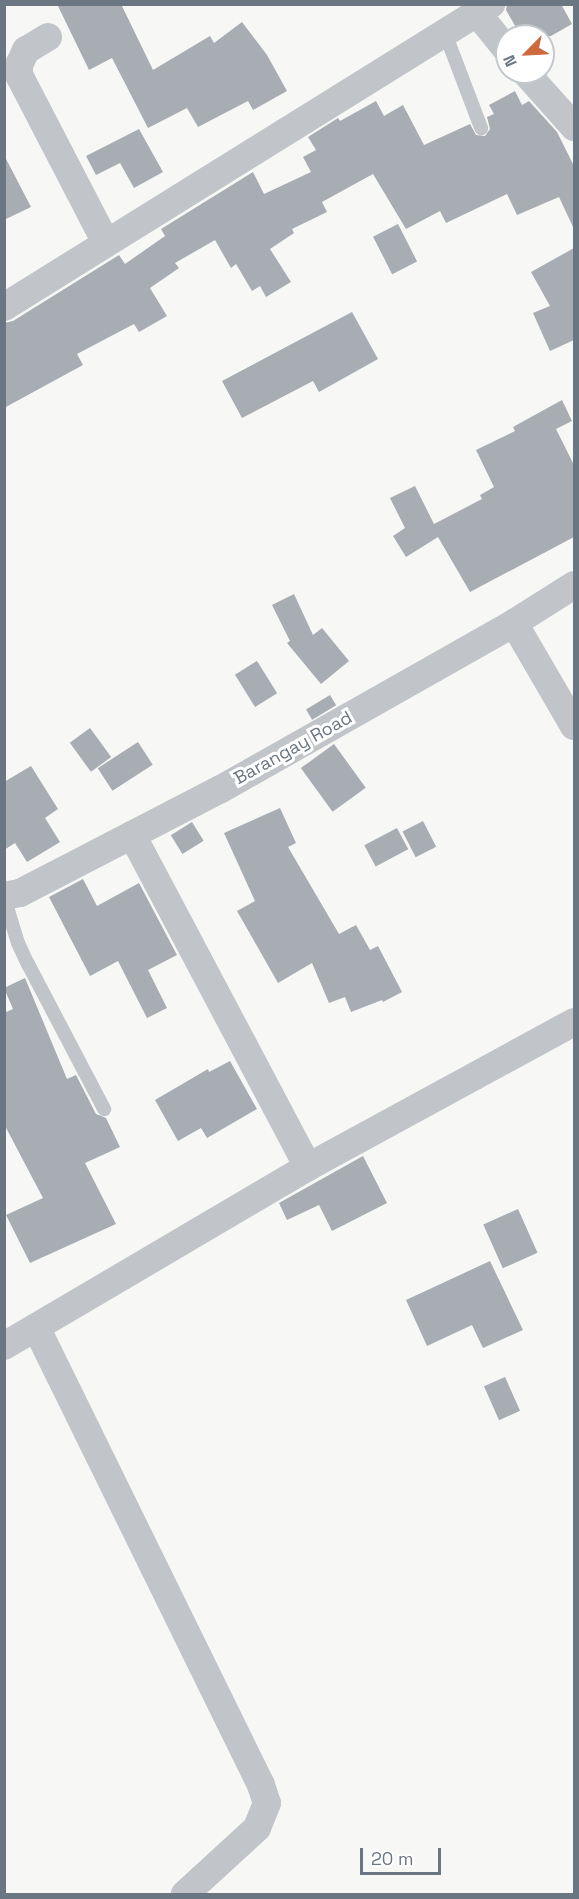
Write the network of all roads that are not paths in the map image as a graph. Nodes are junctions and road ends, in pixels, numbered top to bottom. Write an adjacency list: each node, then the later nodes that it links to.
1 (484, 9): 2 (street); 3 (street)
2 (495, 29)
3 (445, 33): 7 (lane); 8 (street)
4 (48, 37): 8 (street)
5 (536, 84): 6 (street)
6 (574, 127)
7 (481, 128)
8 (106, 243): 9 (street)
9 (4, 307)
10 (574, 585): 11 (street, Barangay Road)
11 (514, 623): 12 (street); 13 (street, Barangay Road)
12 (574, 726)
13 (132, 835): 14 (street, Barangay Road); 17 (street)
14 (4, 896): 16 (lane)
15 (574, 1022): 17 (street)
16 (104, 1108)
17 (308, 1167): 18 (street)
18 (38, 1329): 19 (street); 20 (street)
19 (4, 1346)
20 (185, 1894)

